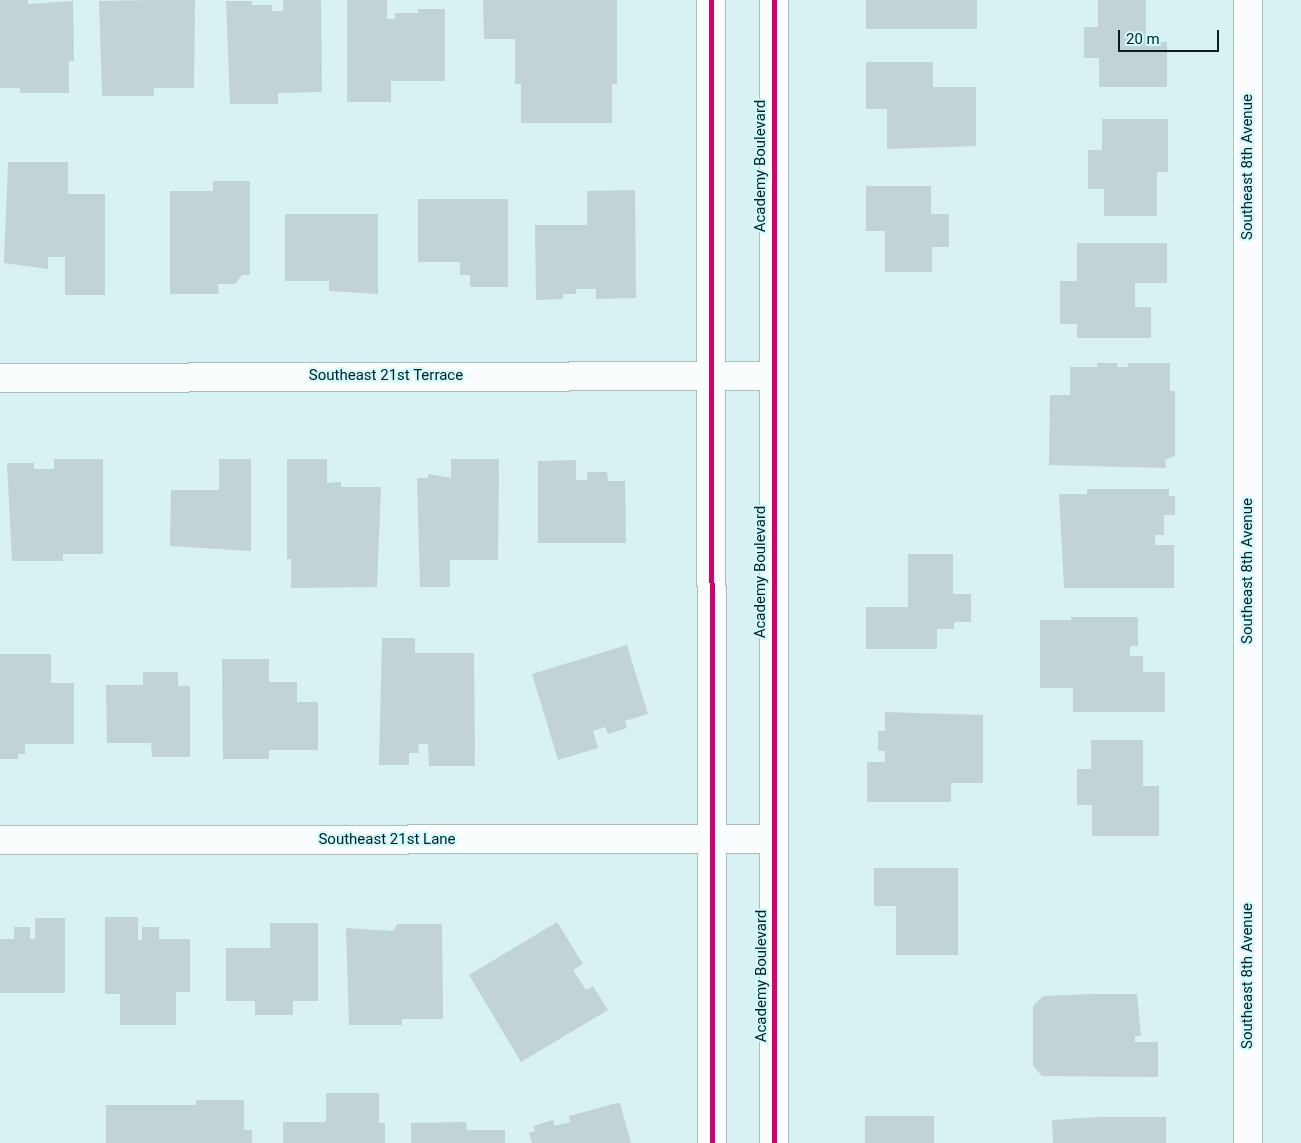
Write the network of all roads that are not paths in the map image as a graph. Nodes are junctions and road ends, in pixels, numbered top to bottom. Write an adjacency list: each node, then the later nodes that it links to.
1 (711, 0): 4 (street)
2 (774, 0): 5 (street, Academy Boulevard)
3 (1248, 0): 12 (street, Southeast 8th Avenue)
4 (710, 376): 5 (street, Southeast 21st Terrace); 6 (street, Southeast 21st Terrace); 7 (street)
5 (772, 376): 8 (street, Academy Boulevard)
6 (0, 378)
7 (712, 839): 8 (street, Southeast 21st Lane); 9 (street, Southeast 21st Lane); 10 (street)
8 (774, 839): 11 (street, Academy Boulevard)
9 (0, 840)
10 (712, 1143)
11 (774, 1143)
12 (1248, 1143)

